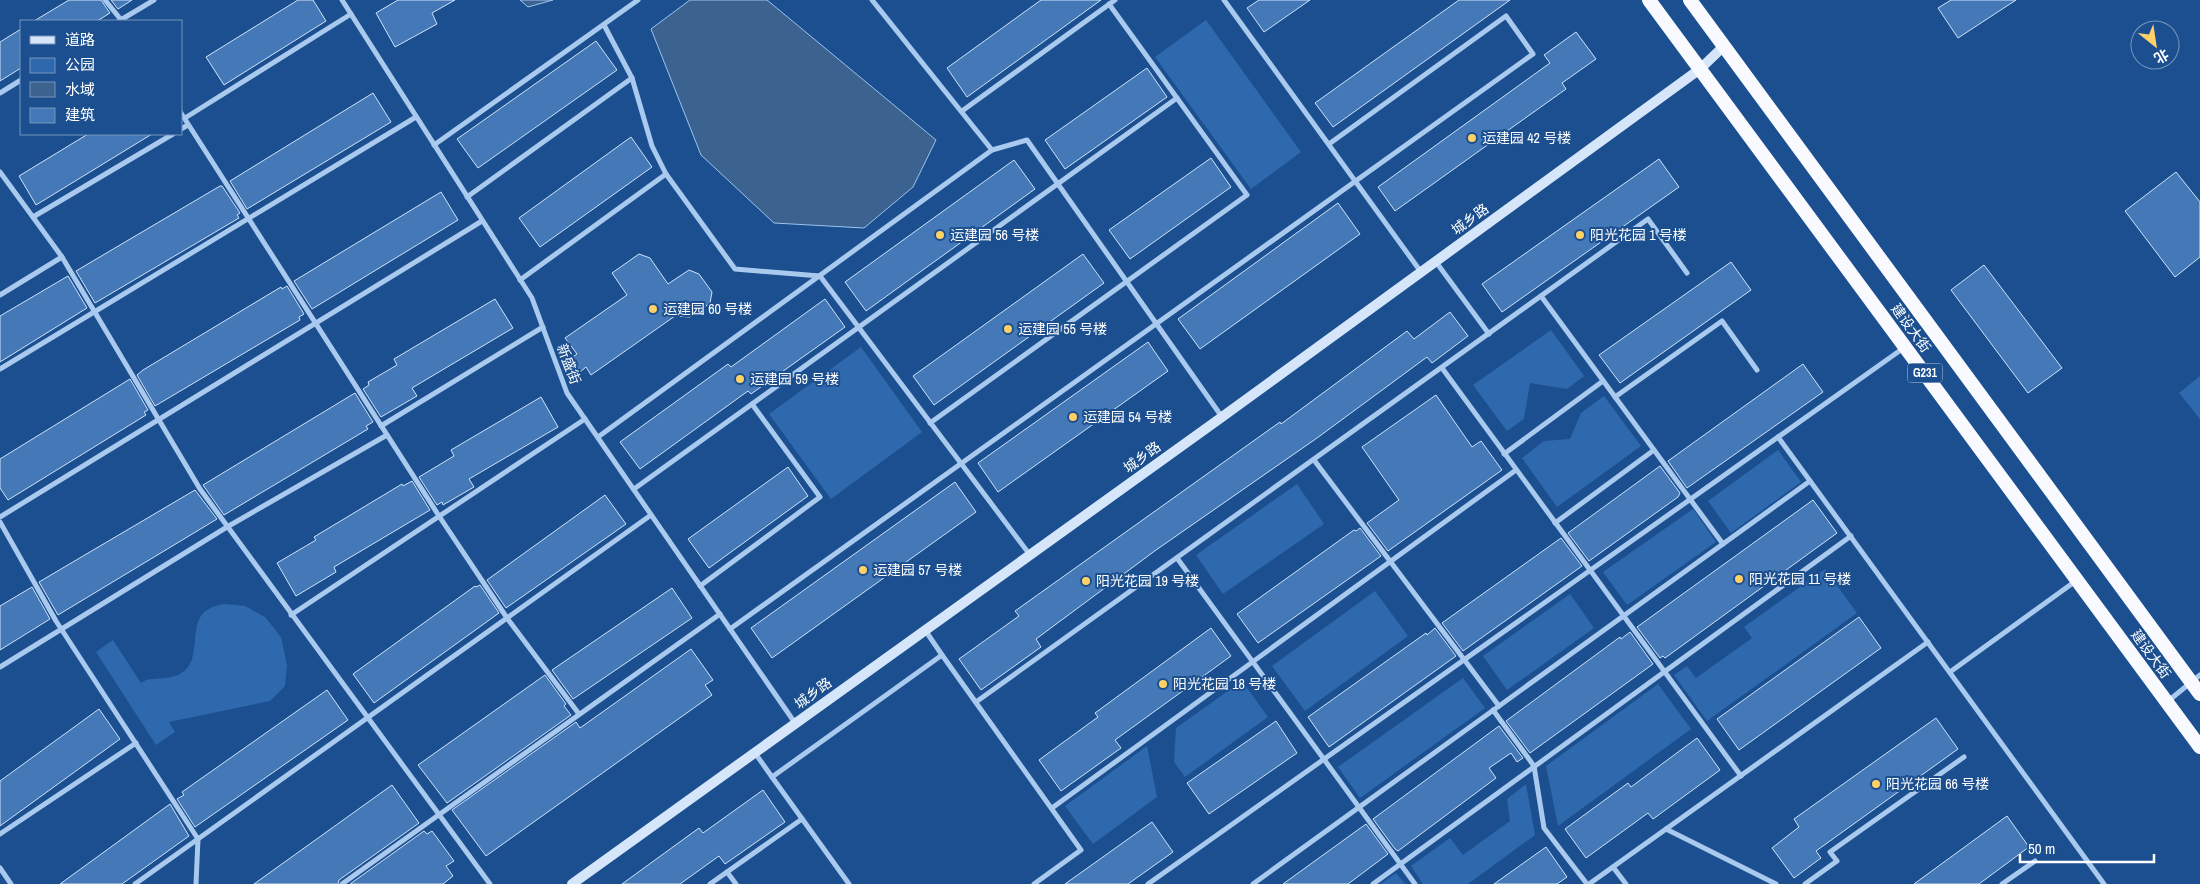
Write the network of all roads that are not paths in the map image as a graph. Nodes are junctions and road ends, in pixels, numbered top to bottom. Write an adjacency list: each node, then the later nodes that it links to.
1 (105, 0): 12 (street)
2 (154, 0): 13 (street)
3 (342, 0): 11 (street, 新盛街)
4 (638, 0): 14 (street)
5 (872, 0): 21 (street)
6 (1115, 0): 10 (street)
7 (1224, 0): 27 (street)
8 (1649, 0): 16 (highway, 建设大街 / G231)
9 (1690, 0): 15 (highway, 建设大街 / G231)
10 (1109, 4): 20 (street); 21 (street)
11 (351, 14): 22 (street); 23 (street, 新盛街)
12 (120, 20)
13 (123, 20)
14 (604, 25): 17 (street); 28 (street)
15 (1724, 46): 16 (main road, 城乡路); 104 (highway, 建设大街 / G231)
16 (1700, 69): 39 (main road, 城乡路); 53 (highway, 建设大街 / G231)
17 (632, 78): 31 (street); 34 (street)
18 (20, 81): 19 (street)
19 (0, 93)
20 (1177, 98): 33 (street); 44 (street)
21 (962, 111): 29 (street)
22 (183, 116): 24 (street)
23 (416, 117): 28 (street, 新盛街); 36 (street)
24 (188, 125): 25 (street); 36 (street)
25 (182, 128)
26 (171, 135): 35 (street)
27 (1329, 144): 32 (street); 32 (street)
28 (434, 145): 34 (street, 新盛街)
29 (992, 150): 33 (street); 42 (street)
30 (0, 172): 35 (street)
31 (666, 174): 42 (street); 43 (street)
32 (1356, 181): 40 (street); 49 (street)
33 (1057, 183): 44 (street); 51 (street)
34 (468, 197): 37 (street, 新盛街)
35 (33, 217): 38 (street)
36 (249, 219): 47 (street); 48 (street)
37 (482, 220): 43 (street, 新盛街); 48 (street)
38 (62, 257): 45 (street); 47 (street)
39 (1436, 262): 40 (main road, 城乡路); 52 (street)
40 (1422, 272): 60 (main road, 城乡路)
41 (1687, 273): 46 (street)
42 (820, 276): 51 (street); 67 (street)
43 (520, 280): 50 (street, 新盛街)
44 (1127, 282): 49 (street); 63 (street)
45 (0, 294)
46 (1541, 296): 52 (street); 57 (street)
47 (95, 312): 55 (street); 62 (street)
48 (316, 323): 62 (street); 64 (street)
49 (1156, 324): 60 (street); 71 (street)
50 (543, 327): 61 (street, 新盛街); 64 (street)
51 (858, 327): 59 (street); 63 (street)
52 (1490, 334): 54 (street)
53 (1905, 347): 66 (street); 88 (highway, 建设大街 / G231)
54 (1442, 368): 69 (street); 70 (street)
55 (0, 369)
56 (1757, 370): 58 (street)
57 (1603, 381): 58 (street); 69 (street)
58 (1615, 397): 68 (street)
59 (752, 404): 74 (street); 89 (street)
60 (1222, 417): 84 (main road, 城乡路)
61 (585, 419): 67 (street, 新盛街); 77 (street)
62 (158, 420): 78 (street); 81 (street)
63 (930, 423): 71 (street)
64 (382, 426): 65 (street)
65 (387, 435): 77 (street); 81 (street)
66 (1778, 436): 73 (street); 75 (street)
67 (598, 437): 74 (street, 新盛街)
68 (1654, 450): 75 (street); 80 (street)
69 (1504, 454): 72 (street)
70 (1314, 460): 85 (street); 86 (street)
71 (961, 463): 84 (street); 95 (street)
72 (1516, 470): 80 (street); 86 (street)
73 (1810, 481): 82 (street); 83 (street)
74 (634, 489): 76 (street, 新盛街)
75 (1690, 499): 83 (street); 87 (street)
76 (651, 515): 89 (street, 新盛街); 93 (street)
77 (439, 516): 91 (street); 93 (street)
78 (0, 517)
79 (0, 522): 94 (street)
80 (1555, 523): 87 (street)
81 (227, 527): 91 (street); 94 (street)
82 (1851, 536): 97 (street); 102 (street)
83 (1723, 544): 92 (street)
84 (1030, 555): 96 (main road, 城乡路)
85 (1177, 558): 100 (street); 106 (street)
86 (1390, 562): 99 (street); 100 (street)
87 (1590, 570): 92 (street); 99 (street)
88 (2077, 580): 103 (street); 107 (highway, 建设大街 / G231)
89 (700, 586): 90 (street, 新盛街)
90 (720, 614): 95 (street, 新盛街); 110 (street)
91 (291, 615): 111 (street)
92 (1624, 616): 102 (street); 108 (street)
93 (507, 618): 110 (street); 111 (street)
94 (61, 629): 101 (street); 113 (street)
95 (730, 629): 112 (street, 新盛街)
96 (925, 630): 98 (street); 112 (main road, 城乡路)
97 (1928, 642): 103 (street); 119 (street)
98 (942, 655): 106 (street); 120 (street)
99 (1464, 660): 108 (street); 117 (street)
100 (1253, 662): 117 (street); 122 (street)
101 (0, 667)
102 (1664, 671): 118 (street); 119 (street)
103 (1950, 672): 152 (street)
104 (2196, 679): 105 (highway, 建设大街 / G231); 107 (street)
105 (2200, 694)
106 (976, 702): 122 (street)
107 (2167, 702): 114 (highway, 建设大街 / G231)
108 (1499, 706): 109 (street)
109 (1494, 710): 118 (street); 121 (street)
110 (578, 714): 123 (street)
111 (367, 719): 123 (street); 127 (street)
112 (795, 724): 115 (main road, 城乡路)
113 (136, 743): 126 (street); 127 (street)
114 (2200, 747)
115 (755, 753): 120 (street); 138 (main road, 城乡路)
116 (1964, 757): 150 (street)
117 (1324, 759): 121 (street); 143 (street)
118 (1534, 766): 129 (street); 147 (street)
119 (1741, 776): 125 (street)
120 (772, 777): 124 (street)
121 (1359, 807): 129 (street); 144 (street)
122 (1052, 808): 142 (street)
123 (438, 814): 136 (street); 137 (street)
124 (802, 819): 132 (street); 141 (street)
125 (1666, 829): 130 (street); 149 (street)
126 (0, 834)
127 (198, 839): 134 (street); 135 (street)
128 (2035, 861): 151 (street)
129 (1401, 864): 145 (street); 146 (street)
130 (1613, 867): 147 (street); 148 (street)
131 (0, 868): 133 (street)
132 (727, 872): 139 (street); 140 (street)
133 (11, 884)
134 (136, 884)
135 (196, 884)
136 (342, 884)
137 (490, 884)
138 (572, 884)
139 (710, 884)
140 (736, 884)
141 (849, 884)
142 (1034, 884)
143 (1148, 884)
144 (1253, 884)
145 (1373, 884)
146 (1415, 884)
147 (1588, 884)
148 (1626, 884)
149 (1776, 884)
150 (1805, 884)
151 (2002, 884)
152 (2104, 884)

